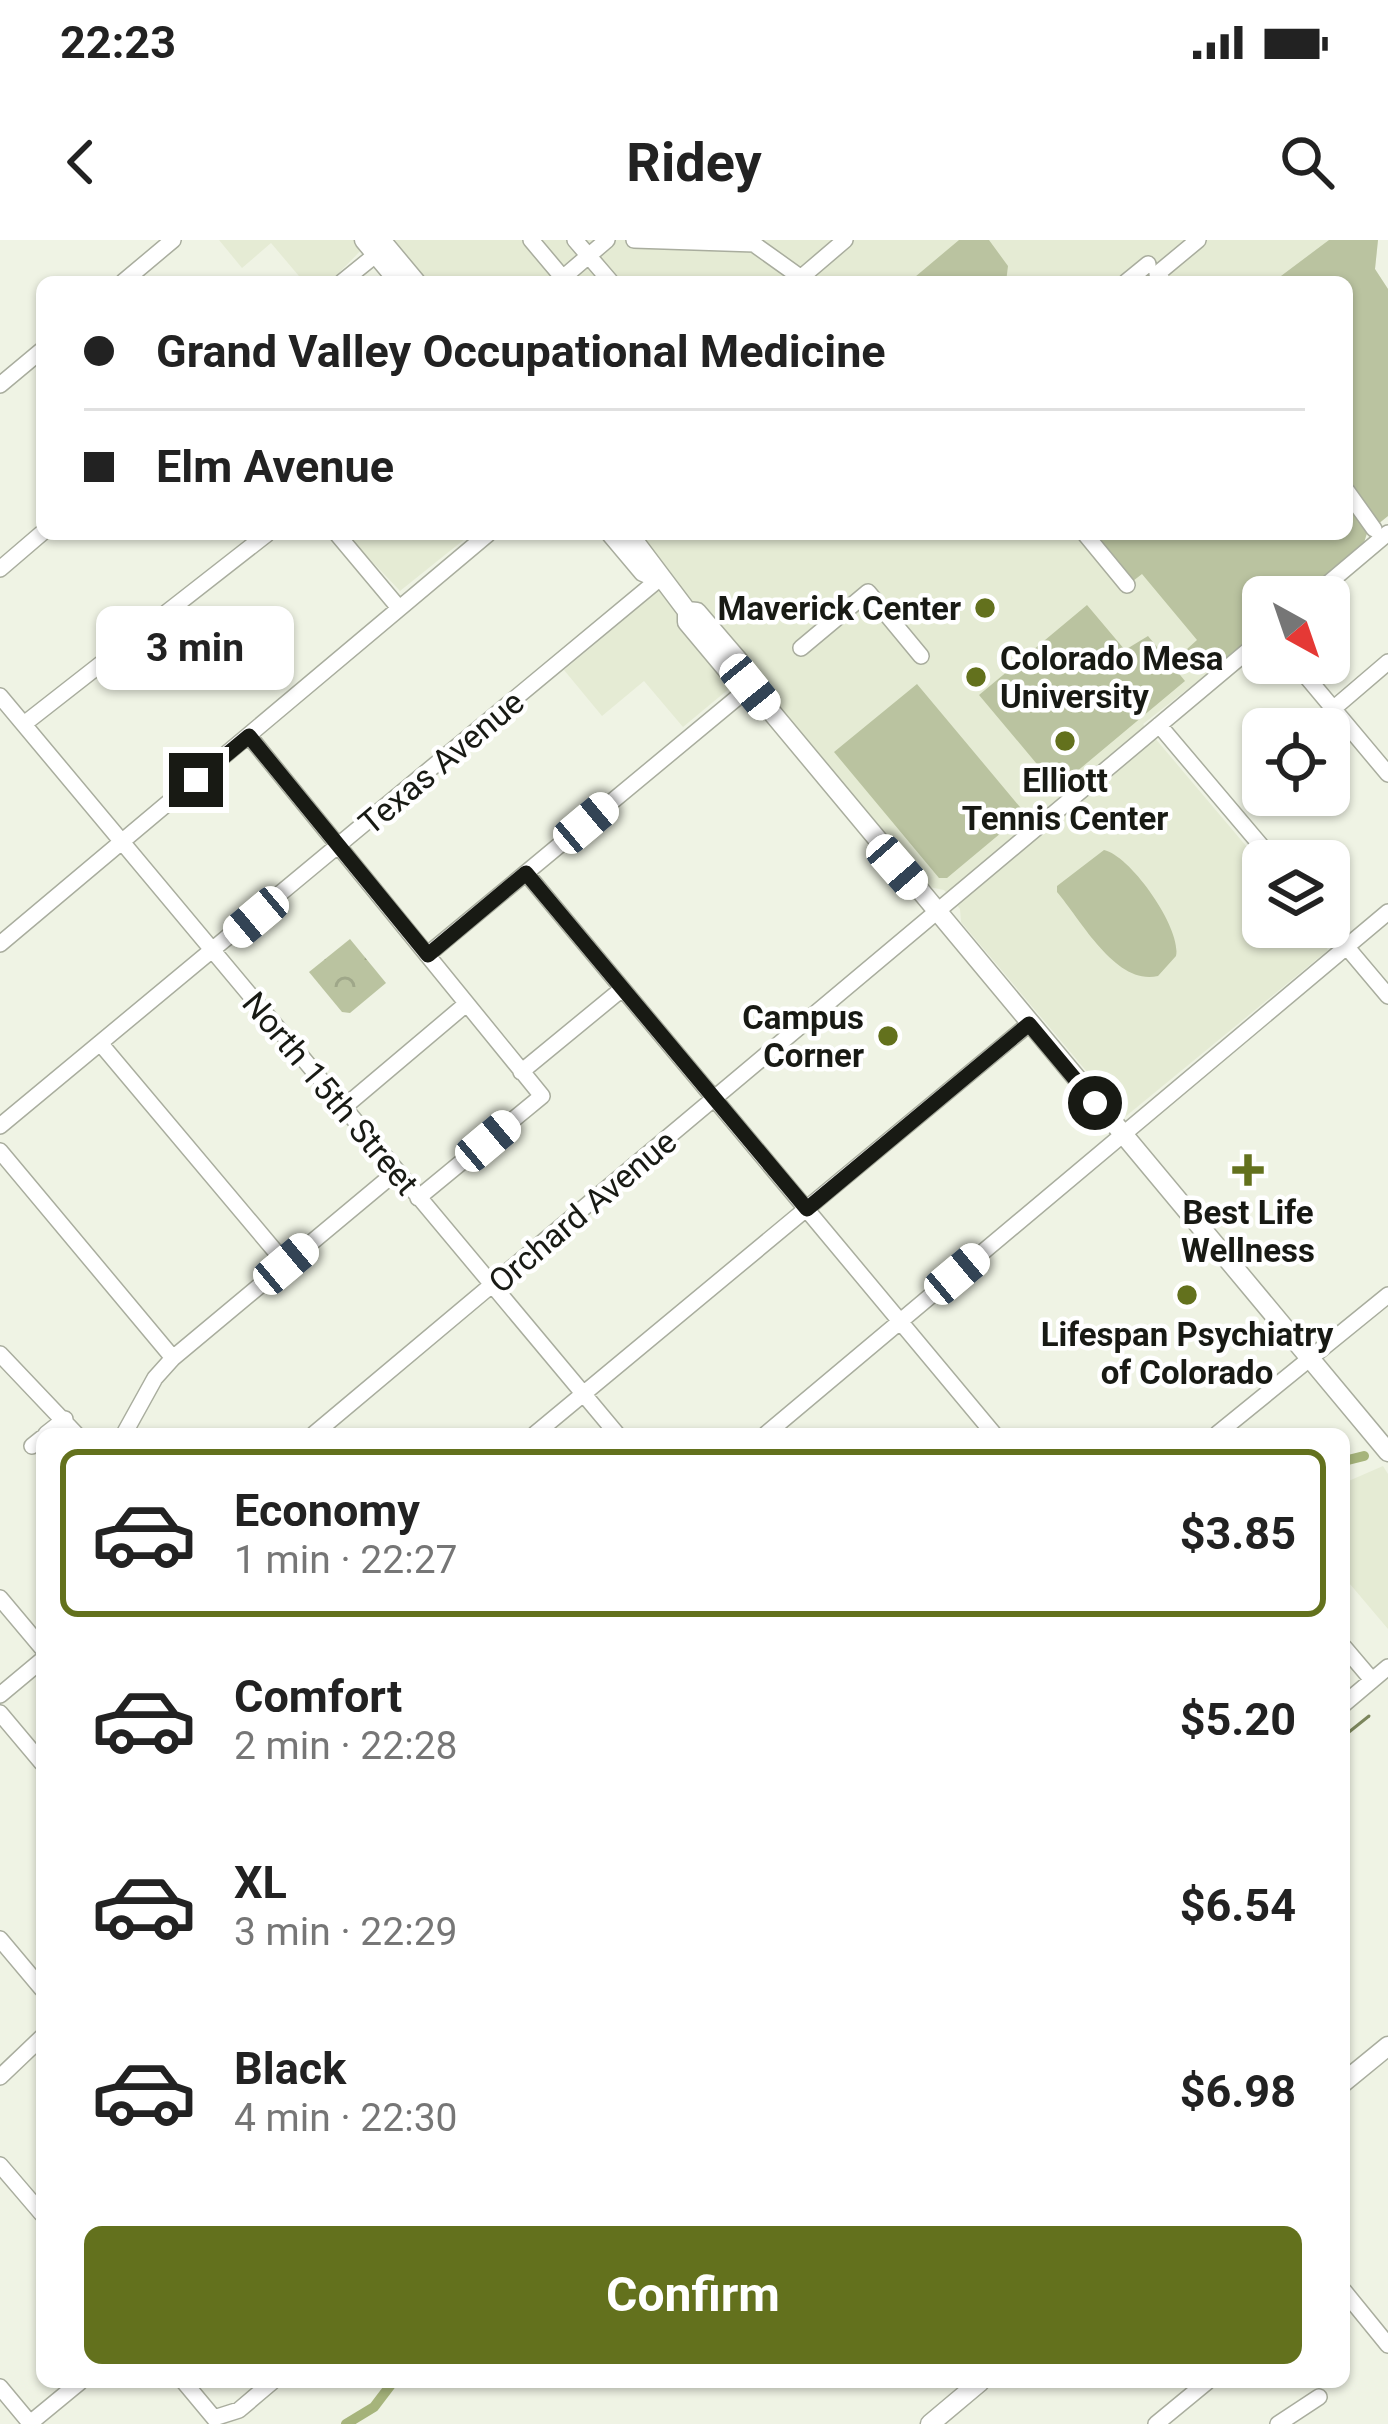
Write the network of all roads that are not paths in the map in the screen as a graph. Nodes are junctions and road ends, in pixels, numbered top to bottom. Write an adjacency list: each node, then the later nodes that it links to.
1 (173, 240): 12 (street)
2 (531, 240): 16 (street)
3 (575, 240): 10 (street)
4 (607, 240): 10 (street)
5 (634, 240): 8 (street)
6 (845, 240): 20 (street)
7 (1198, 240): 11 (street)
8 (752, 242): 19 (street)
9 (377, 245): 13 (street); 14 (main road); 15 (main road)
10 (588, 256): 17 (street); 18 (street)
11 (1156, 273)
12 (131, 276)
13 (348, 276)
14 (395, 276)
15 (410, 276)
16 (557, 276)
17 (565, 276)
18 (605, 276)
19 (795, 276)
20 (806, 276)
21 (36, 355): 22 (street)
22 (0, 385)
23 (1353, 498): 24 (street)
24 (1381, 531): 33 (street)
25 (36, 538): 32 (street)
26 (260, 540): 46 (street)
27 (342, 540): 36 (street)
28 (481, 540): 36 (street)
29 (616, 540): 34 (main road)
30 (633, 540): 34 (main road)
31 (1090, 540): 35 (street)
32 (0, 568)
33 (1334, 576)
34 (659, 579): 41 (main road); 53 (street, Texas Avenue)
35 (1127, 585)
36 (399, 608): 49 (street)
37 (801, 648): 38 (street)
38 (921, 656)
39 (1242, 656): 47 (street, Orchard Avenue)
40 (1388, 662): 45 (street)
41 (744, 680): 54 (street); 55 (main road)
42 (1312, 684): 44 (street)
43 (0, 696): 46 (street, North 15th Street)
44 (1332, 708)
45 (1334, 708)
46 (24, 724): 51 (street, North 15th Street)
47 (1159, 725): 52 (street); 55 (street, Orchard Avenue)
48 (1350, 729): 50 (street)
49 (249, 736): 51 (street); 53 (street)
50 (1387, 771)
51 (121, 840): 57 (street); 61 (street, North 15th Street)
52 (1256, 840)
53 (341, 846): 61 (street, Texas Avenue); 62 (street)
54 (526, 873): 62 (street); 63 (street)
55 (935, 912): 66 (main road); 69 (street, Orchard Avenue)
56 (1388, 912): 58 (street)
57 (2, 937)
58 (1350, 944)
59 (1346, 948): 72 (street)
60 (1348, 948): 64 (street)
61 (212, 952): 67 (street, Texas Avenue); 70 (street, North 15th Street)
62 (428, 955): 65 (street)
63 (622, 988): 68 (street); 69 (street)
64 (1388, 996)
65 (465, 1005): 68 (street); 70 (street)
66 (1029, 1024): 72 (main road); 76 (street)
67 (100, 1043): 71 (street, Texas Avenue); 77 (street)
68 (521, 1072): 75 (street)
69 (715, 1100): 76 (street); 78 (street, Orchard Avenue)
70 (343, 1108): 74 (street, North 15th Street)
71 (0, 1126)
72 (1121, 1135): 80 (street); 83 (main road)
73 (0, 1151): 82 (street)
74 (396, 1172): 75 (street, North 15th Street); 77 (street)
75 (418, 1198): 78 (street, North 15th Street)
76 (807, 1209): 80 (street); 84 (street)
77 (286, 1264): 82 (street)
78 (493, 1286): 84 (street, North 15th Street); 89 (street, Orchard Avenue)
79 (1388, 1295): 83 (street)
80 (900, 1321): 92 (street); 93 (street)
81 (0, 1354): 85 (street)
82 (173, 1358): 88 (street)
83 (1310, 1359): 94 (street); 95 (main road)
84 (584, 1395): 90 (street); 91 (street, North 15th Street)
85 (65, 1418): 86 (street); 87 (street)
86 (53, 1428)
87 (72, 1428)
88 (127, 1428)
89 (321, 1428)
90 (543, 1428)
91 (612, 1428)
92 (773, 1428)
93 (988, 1428)
94 (1224, 1428)
95 (1388, 1452)
96 (0, 1598): 97 (street)
97 (36, 1641)
98 (1350, 1654): 101 (street)
99 (36, 1665): 102 (street)
100 (1388, 1667): 101 (street)
101 (1372, 1680): 103 (street)
102 (0, 1695)
103 (1350, 1699)
104 (0, 1713): 105 (street)
105 (36, 1756)
106 (0, 1939): 107 (street)
107 (36, 1982)
108 (36, 2043): 111 (street)
109 (1388, 2046): 110 (main road)
110 (1350, 2076)
111 (0, 2077)
112 (0, 2165): 113 (street)
113 (36, 2208)
114 (1350, 2298): 115 (street)
115 (1388, 2345)
116 (0, 2387): 124 (street)
117 (73, 2388): 124 (street)
118 (189, 2388): 119 (street)
119 (265, 2388)
120 (973, 2388): 125 (main road)
121 (1201, 2388): 126 (street)
122 (1319, 2397): 123 (street)
123 (1298, 2418): 127 (street)
124 (30, 2424)
125 (930, 2424)
126 (1156, 2424)
127 (1277, 2424)

